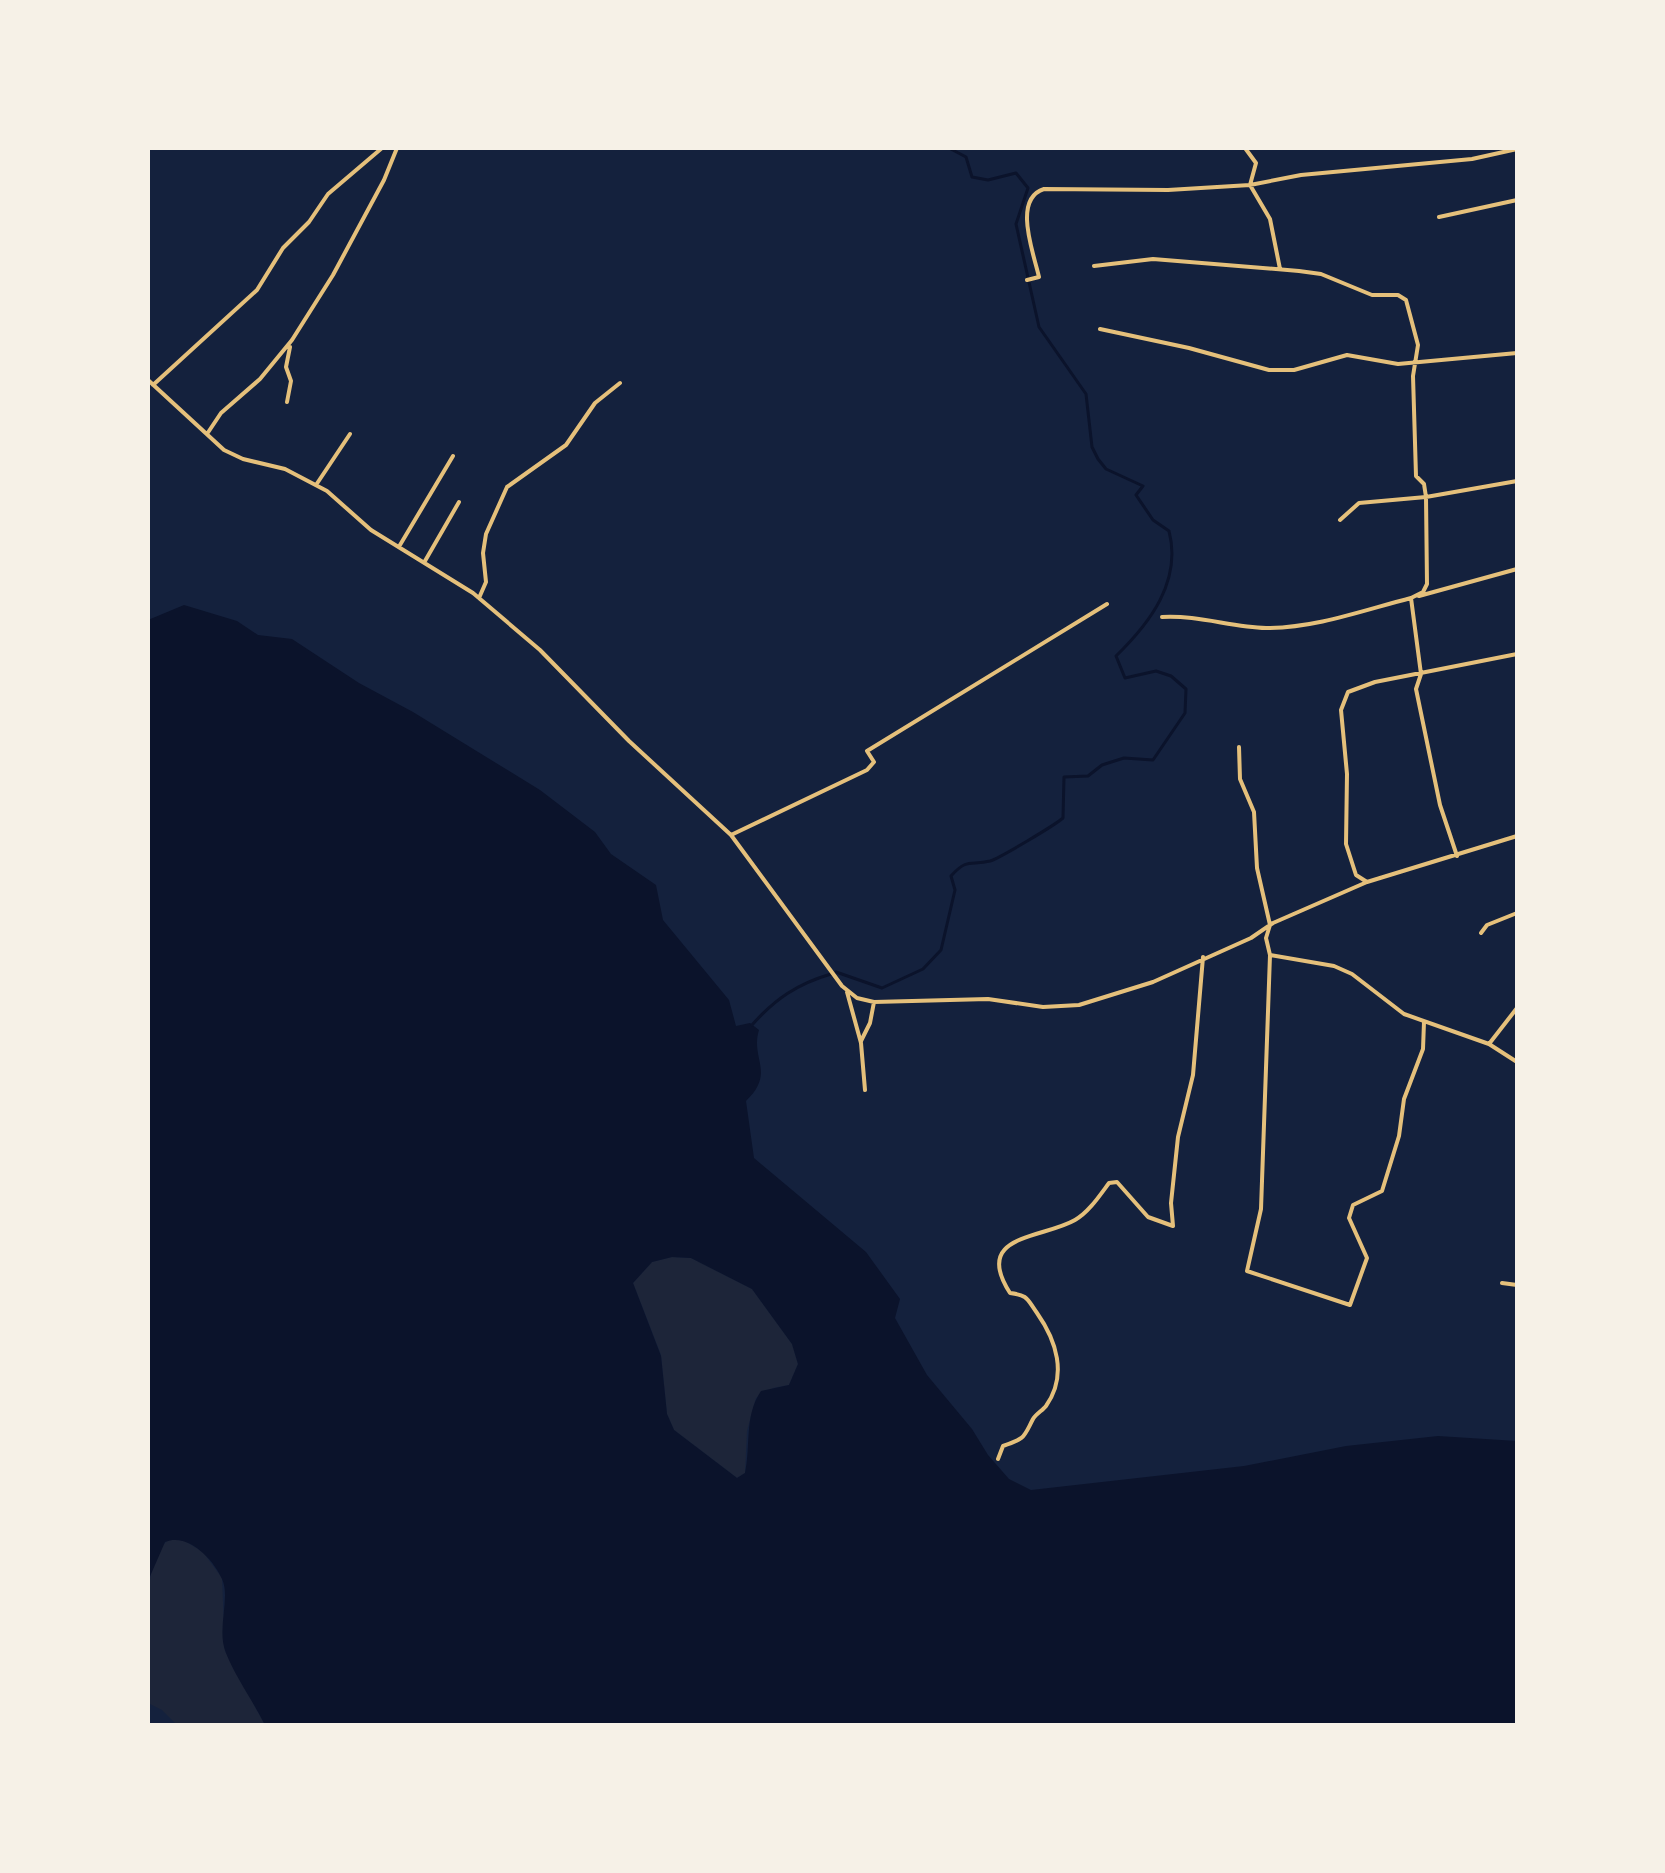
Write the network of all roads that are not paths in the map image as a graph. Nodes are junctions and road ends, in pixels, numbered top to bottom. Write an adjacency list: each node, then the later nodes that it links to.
1 (382, 148): 17 (street)
2 (397, 148): 12 (street)
3 (1245, 148): 5 (street)
4 (1517, 149): 5 (street)
5 (1250, 185): 9 (street); 10 (street)
6 (1517, 200): 7 (street)
7 (1439, 217)
8 (1094, 266): 9 (street)
9 (1280, 269): 14 (street)
10 (1027, 280)
11 (1100, 329): 14 (street)
12 (292, 340): 18 (street); 19 (street)
13 (1517, 353): 14 (street)
14 (1416, 363): 24 (street)
15 (148, 380): 17 (street)
16 (620, 383): 30 (street)
17 (153, 385): 19 (street)
18 (287, 402)
19 (207, 434): 23 (street)
20 (350, 434): 23 (street)
21 (453, 456): 27 (street)
22 (1517, 481): 24 (street)
23 (316, 485): 27 (street)
24 (1426, 497): 26 (street); 31 (street)
25 (459, 502): 28 (street)
26 (1340, 520)
27 (400, 545): 28 (street)
28 (425, 561): 30 (street)
29 (1517, 569): 31 (street)
30 (479, 598): 37 (street)
31 (1411, 598): 33 (street); 35 (street)
32 (1107, 604): 37 (street)
33 (1162, 617)
34 (1517, 654): 35 (street)
35 (1421, 674): 39 (street); 40 (street)
36 (1239, 747): 42 (street)
37 (731, 835): 46 (street)
38 (1517, 836): 39 (street)
39 (1457, 856): 40 (street)
40 (1367, 882): 42 (street)
41 (1517, 913): 43 (street)
42 (1270, 925): 44 (street); 45 (street)
43 (1481, 933)
44 (1270, 955): 49 (street); 49 (street)
45 (1203, 957): 47 (street); 56 (street)
46 (847, 990): 47 (street); 50 (street)
47 (874, 1002): 50 (street)
48 (1517, 1008): 51 (street)
49 (1424, 1022): 51 (street)
50 (861, 1043): 53 (street)
51 (1489, 1044): 52 (street)
52 (1517, 1062)
53 (865, 1090)
54 (1502, 1283): 55 (street)
55 (1517, 1285)
56 (998, 1459)

